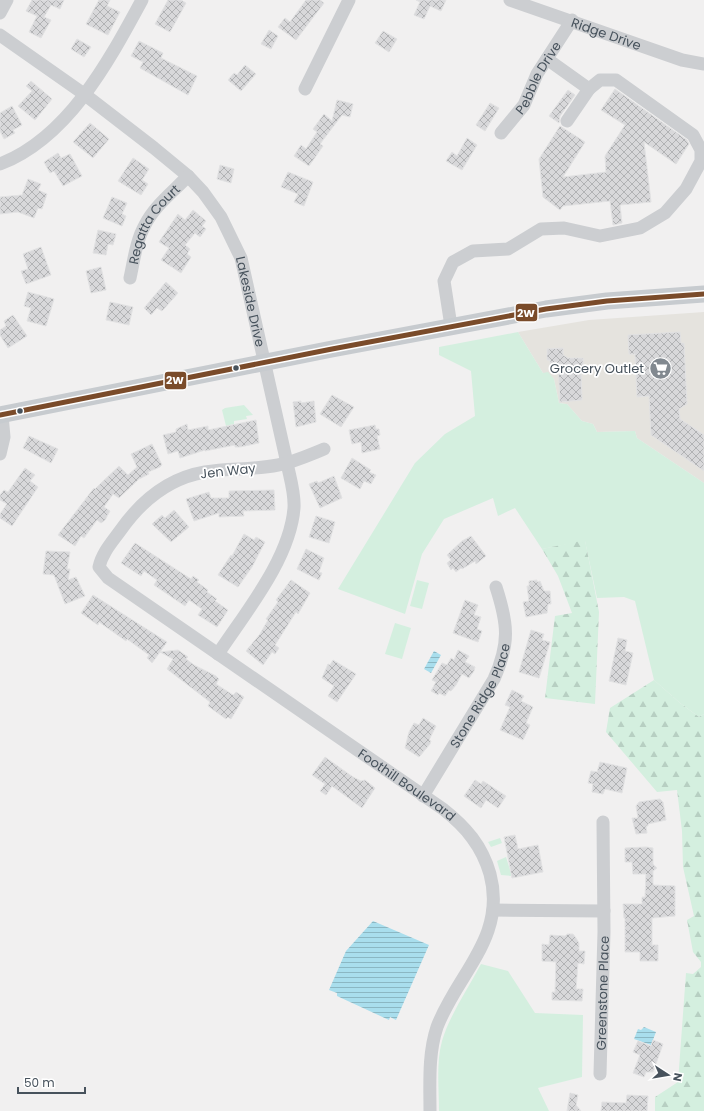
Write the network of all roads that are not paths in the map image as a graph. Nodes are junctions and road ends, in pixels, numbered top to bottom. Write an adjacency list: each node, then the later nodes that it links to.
1 (7, 0): 5 (street)
2 (142, 0): 12 (street)
3 (349, 0): 10 (street)
4 (510, 0): 6 (street, Ridge Drive)
5 (0, 13)
6 (572, 20): 8 (street, Pebble Drive); 9 (street, Ridge Drive)
7 (0, 35): 12 (street, Lakeside Drive)
8 (547, 59): 11 (street); 14 (street, Pebble Drive)
9 (704, 64)
10 (305, 89)
11 (589, 89): 13 (street); 19 (street)
12 (84, 94): 15 (street); 16 (street, Lakeside Drive)
13 (566, 121)
14 (501, 133)
15 (0, 164)
16 (188, 176): 17 (street, Regatta Court); 20 (street, Lakeside Drive)
17 (130, 278)
18 (704, 294): 19 (main road)
19 (451, 326): 20 (main road)
20 (264, 363): 21 (main road); 24 (street, Lakeside Drive)
21 (1, 415): 23 (street)
22 (324, 449): 24 (street, Jen Way)
23 (0, 454)
24 (287, 463): 25 (street, Jen Way); 27 (street, Lakeside Drive)
25 (99, 567): 27 (street, Foothill Boulevard)
26 (496, 587): 28 (street, Stone Ridge Place)
27 (218, 654): 28 (street, Foothill Boulevard)
28 (423, 796): 30 (street, Foothill Boulevard)
29 (603, 822): 31 (street, Greenstone Place)
30 (494, 910): 31 (street); 33 (street, Foothill Boulevard)
31 (604, 911): 32 (street, Greenstone Place)
32 (600, 1074)
33 (430, 1111)

